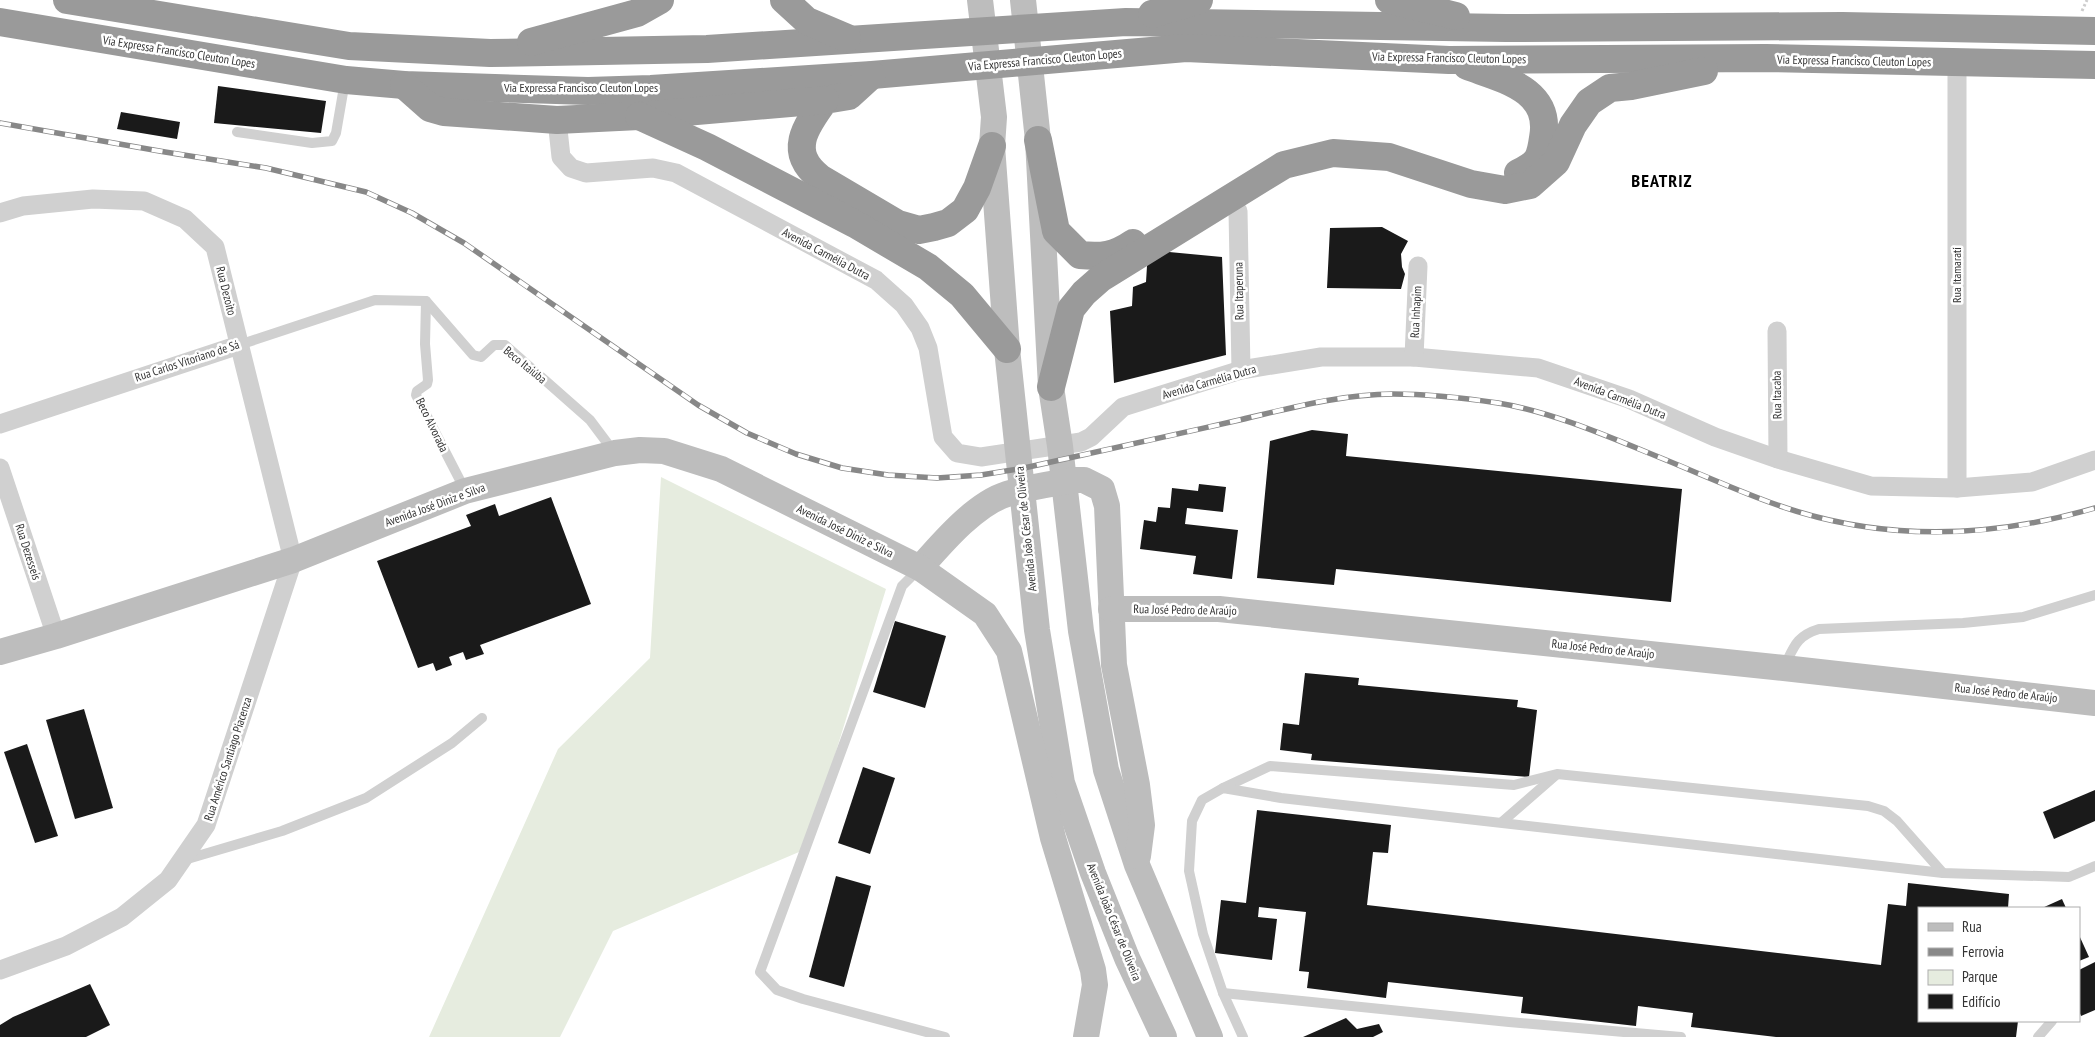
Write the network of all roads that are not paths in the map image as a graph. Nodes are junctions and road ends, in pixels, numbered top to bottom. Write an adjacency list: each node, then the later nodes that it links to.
1 (66, 0): 13 (highway)
2 (660, 0): 13 (highway)
3 (784, 0): 12 (highway)
4 (980, 0): 26 (street, Avenida João César de Oliveira)
5 (1023, 0): 25 (street)
6 (1199, 0): 9 (highway)
7 (1389, 0): 10 (highway)
8 (0, 22): 19 (highway, Via Expressa Francisco Cleuton Lopes)
9 (1126, 22): 10 (highway); 12 (highway)
10 (1506, 28): 11 (highway)
11 (2095, 31)
12 (851, 40): 13 (highway)
13 (490, 53)
14 (1766, 58): 15 (highway, Via Expressa Francisco Cleuton Lopes); 16 (highway, Via Expressa Francisco Cleuton Lopes); 36 (highway)
15 (1449, 60): 18 (highway, Via Expressa Francisco Cleuton Lopes); 25 (highway)
16 (1957, 63): 17 (highway, Via Expressa Francisco Cleuton Lopes); 42 (street, Rua Itamarati)
17 (2095, 65)
18 (872, 74): 20 (highway, Via Expressa Francisco Cleuton Lopes); 21 (highway)
19 (346, 80): 20 (highway, Via Expressa Francisco Cleuton Lopes); 24 (lane)
20 (404, 85): 23 (highway)
21 (825, 100): 22 (highway); 26 (highway)
22 (639, 116): 23 (highway); 33 (highway)
23 (557, 120): 35 (street, Avenida Carmélia Dutra)
24 (237, 132)
25 (1038, 140): 36 (street)
26 (992, 146): 33 (street, Avenida João César de Oliveira)
27 (1238, 211): 35 (street, Rua Itaperuna)
28 (0, 213): 32 (street, Rua Dezoito)
29 (1418, 266): 34 (street, Rua Inhapim)
30 (426, 301): 32 (lane, Rua Carlos Vitoriano de Sá); 38 (lane, Beco Itaiúba); 43 (lane, Beco Alvorada)
31 (1777, 331): 39 (street, Rua Itacaba)
32 (239, 344): 37 (street, Rua Carlos Vitoriano de Sá); 44 (street, Rua Dezoito)
33 (1007, 349): 63 (street, Avenida João César de Oliveira)
34 (1414, 357): 35 (street, Avenida Carmélia Dutra); 39 (street, Avenida Carmélia Dutra)
35 (1241, 370)
36 (1051, 387): 57 (street)
37 (0, 424)
38 (615, 452): 43 (street, Avenida José Diniz e Silva); 45 (street, Avenida José Diniz e Silva)
39 (1778, 459): 42 (street, Avenida Carmélia Dutra)
40 (2095, 460): 42 (street, Avenida Carmélia Dutra)
41 (0, 468): 48 (street, Rua Dezesseis)
42 (1956, 488)
43 (465, 491): 44 (street, Avenida José Diniz e Silva)
44 (293, 560): 48 (street, Avenida José Diniz e Silva); 56 (street, Rua Américo Santiago Piacenza)
45 (920, 568): 47 (street); 64 (lane); 65 (street)
46 (2095, 595): 50 (lane)
47 (1110, 609): 50 (street, Rua José Pedro de Araújo); 57 (street)
48 (56, 636): 49 (street, Avenida José Diniz e Silva)
49 (0, 652)
50 (1784, 668): 51 (street, Rua José Pedro de Araújo)
51 (2095, 703)
52 (482, 718): 56 (lane)
53 (1557, 774): 54 (lane); 55 (lane); 59 (lane)
54 (1223, 788): 55 (lane); 61 (lane)
55 (1502, 822): 59 (lane)
56 (181, 861): 60 (street, Rua Américo Santiago Piacenza)
57 (1136, 865): 66 (street)
58 (2095, 866): 59 (lane)
59 (1942, 873)
60 (0, 970)
61 (1223, 993): 67 (lane); 68 (lane)
62 (2051, 1022): 69 (lane)
63 (1162, 1035)
64 (946, 1037)
65 (1086, 1037)
66 (1210, 1037)
67 (1243, 1037)
68 (1681, 1037)
69 (2038, 1037)

